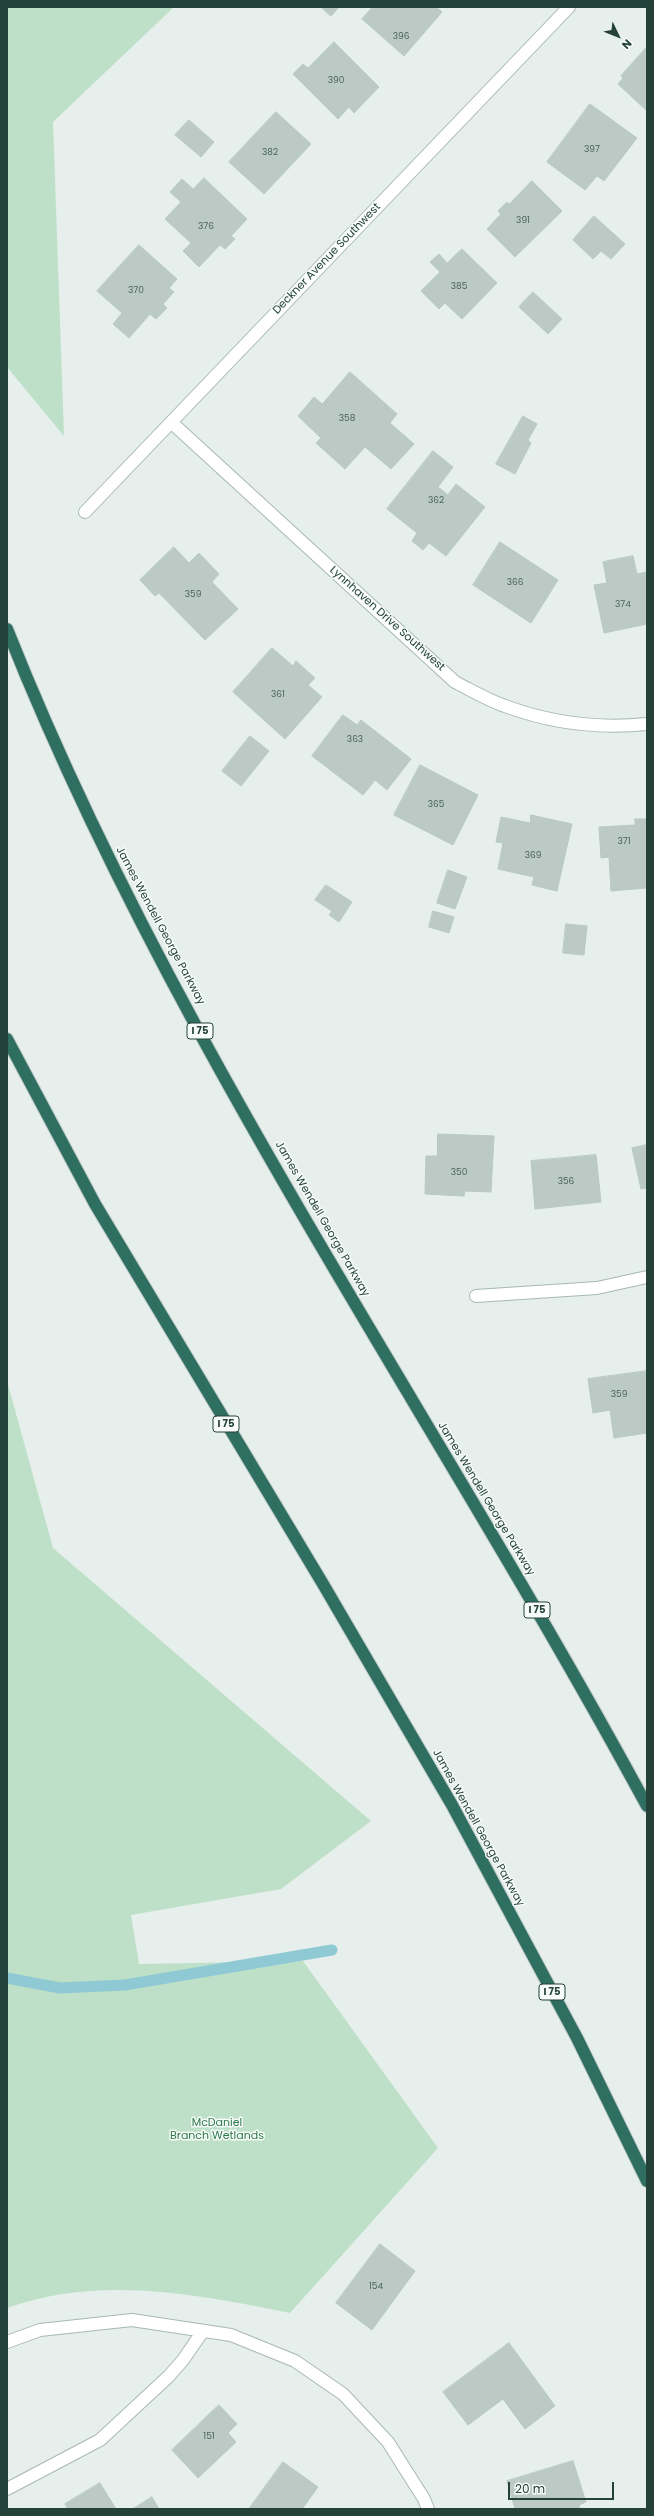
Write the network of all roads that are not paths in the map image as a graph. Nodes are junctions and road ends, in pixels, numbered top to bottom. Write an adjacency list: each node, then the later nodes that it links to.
1 (569, 7): 2 (street, Deckner Avenue Southwest)
2 (171, 422): 3 (street, Deckner Avenue Southwest); 5 (street, Lynnhaven Drive Southwest)
3 (85, 512)
4 (7, 629): 9 (highway, James Wendell George Parkway / I 75)
5 (647, 724)
6 (7, 1039): 10 (highway, James Wendell George Parkway / I 75)
7 (647, 1277): 8 (street)
8 (476, 1296)
9 (647, 1806)
10 (647, 2181)
11 (203, 2331): 12 (street); 13 (street); 14 (street)
12 (7, 2342)
13 (7, 2489)
14 (428, 2509)

